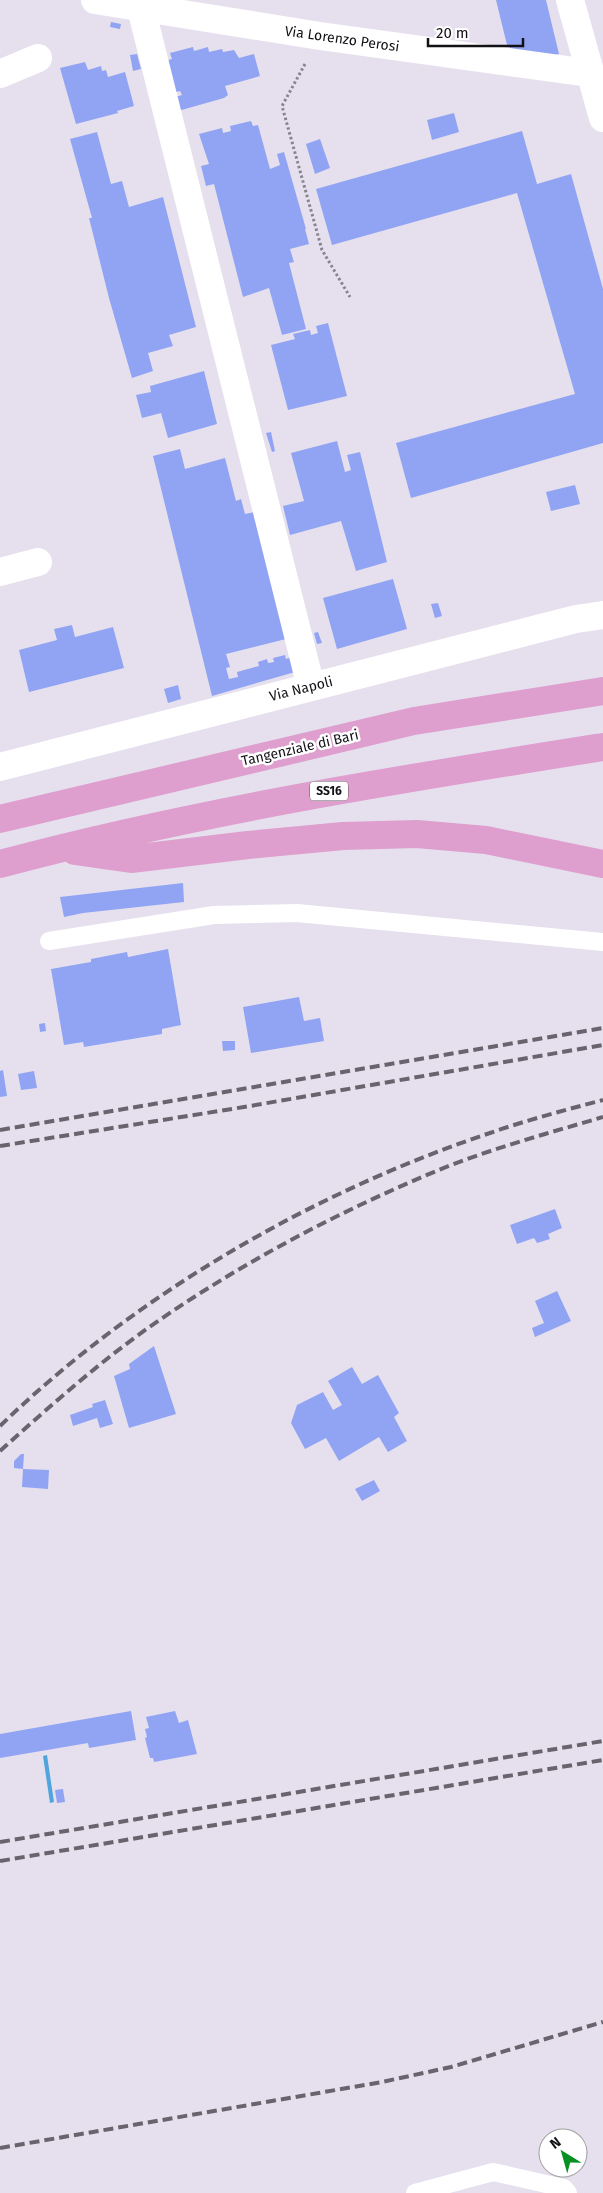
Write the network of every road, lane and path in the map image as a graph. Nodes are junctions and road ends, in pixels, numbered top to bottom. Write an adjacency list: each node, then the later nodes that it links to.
1 (96, 0): 3 (street, Via Lorenzo Perosi)
2 (570, 0): 6 (street)
3 (141, 8): 4 (street, Via Lorenzo Perosi); 14 (street)
4 (320, 36): 6 (street, Via Lorenzo Perosi); 9 (path)
5 (38, 58): 7 (street)
6 (589, 73): 8 (street)
7 (0, 74)
8 (603, 118)
9 (350, 297)
10 (38, 562): 11 (street)
11 (0, 572)
12 (603, 616): 14 (street, Via Napoli)
13 (603, 683): 16 (highway)
14 (311, 686): 18 (street, Via Napoli)
15 (603, 691): 16 (highway, Tangenziale di Bari)
16 (414, 721): 19 (highway, Tangenziale di Bari)
17 (603, 747): 20 (highway, SS16)
18 (0, 767)
19 (0, 819)
20 (58, 849): 21 (highway, SS16); 22 (highway)
21 (0, 864)
22 (603, 864)
23 (50, 941): 24 (lane)
24 (603, 942)
25 (415, 2193): 26 (lane)
26 (568, 2193)

